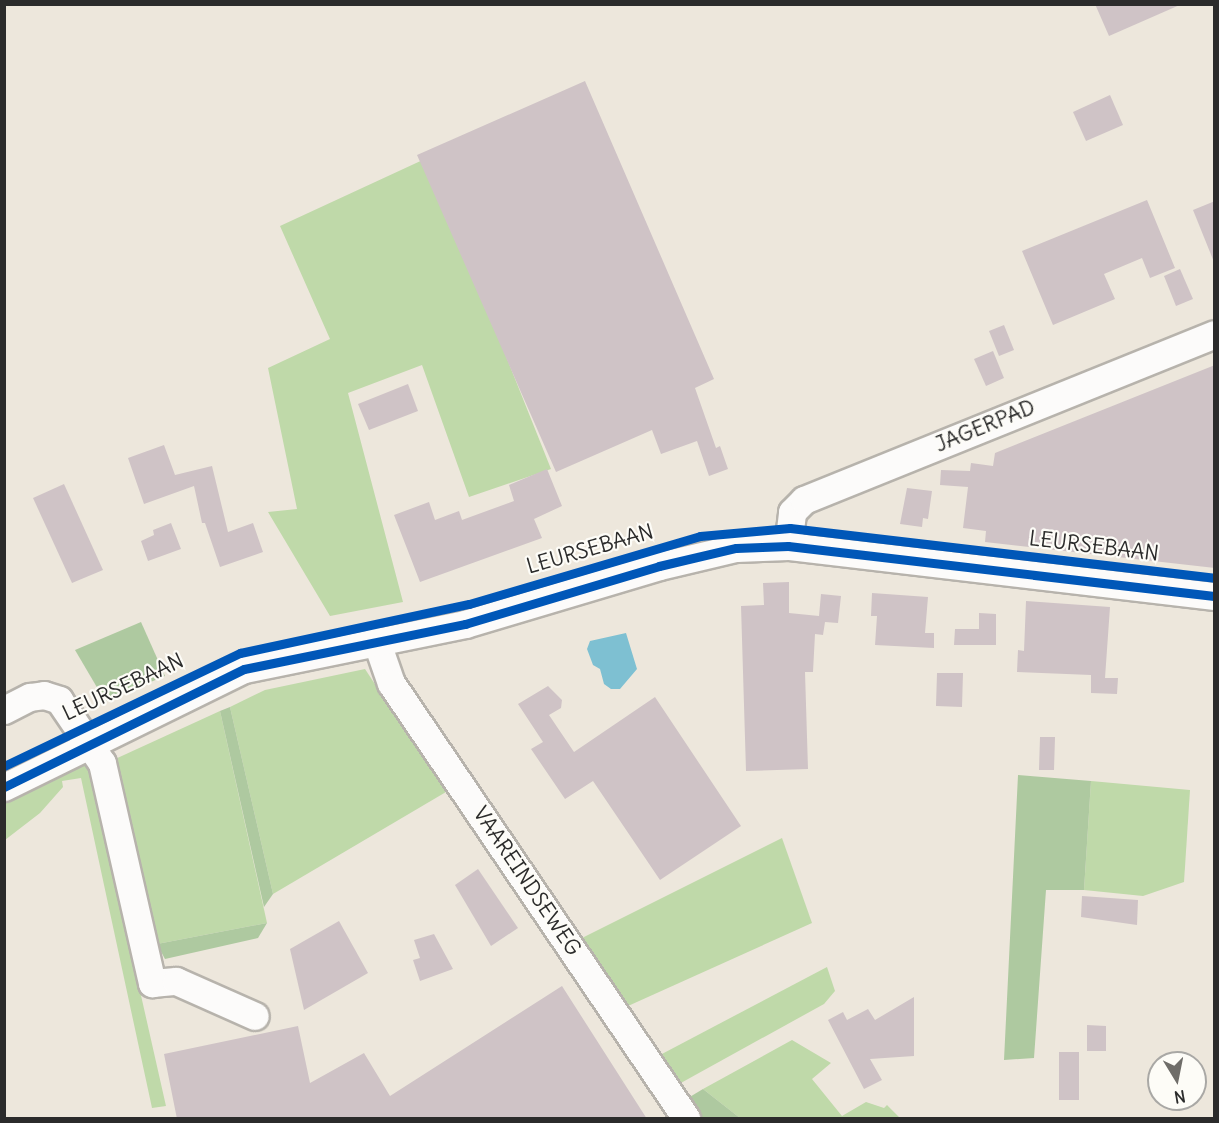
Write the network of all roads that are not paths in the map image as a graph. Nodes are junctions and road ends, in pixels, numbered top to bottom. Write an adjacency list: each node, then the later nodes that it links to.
1 (1215, 334): 2 (street, JAGERPAD)
2 (788, 546): 3 (street, LEURSEBAAN); 4 (street, LEURSEBAAN)
3 (1215, 597)
4 (376, 640): 6 (street, LEURSEBAAN); 9 (street, VAAREINDSEWEG)
5 (4, 710): 6 (street)
6 (90, 743): 7 (street, LEURSEBAAN); 8 (street)
7 (4, 787)
8 (255, 1016)
9 (686, 1119)

